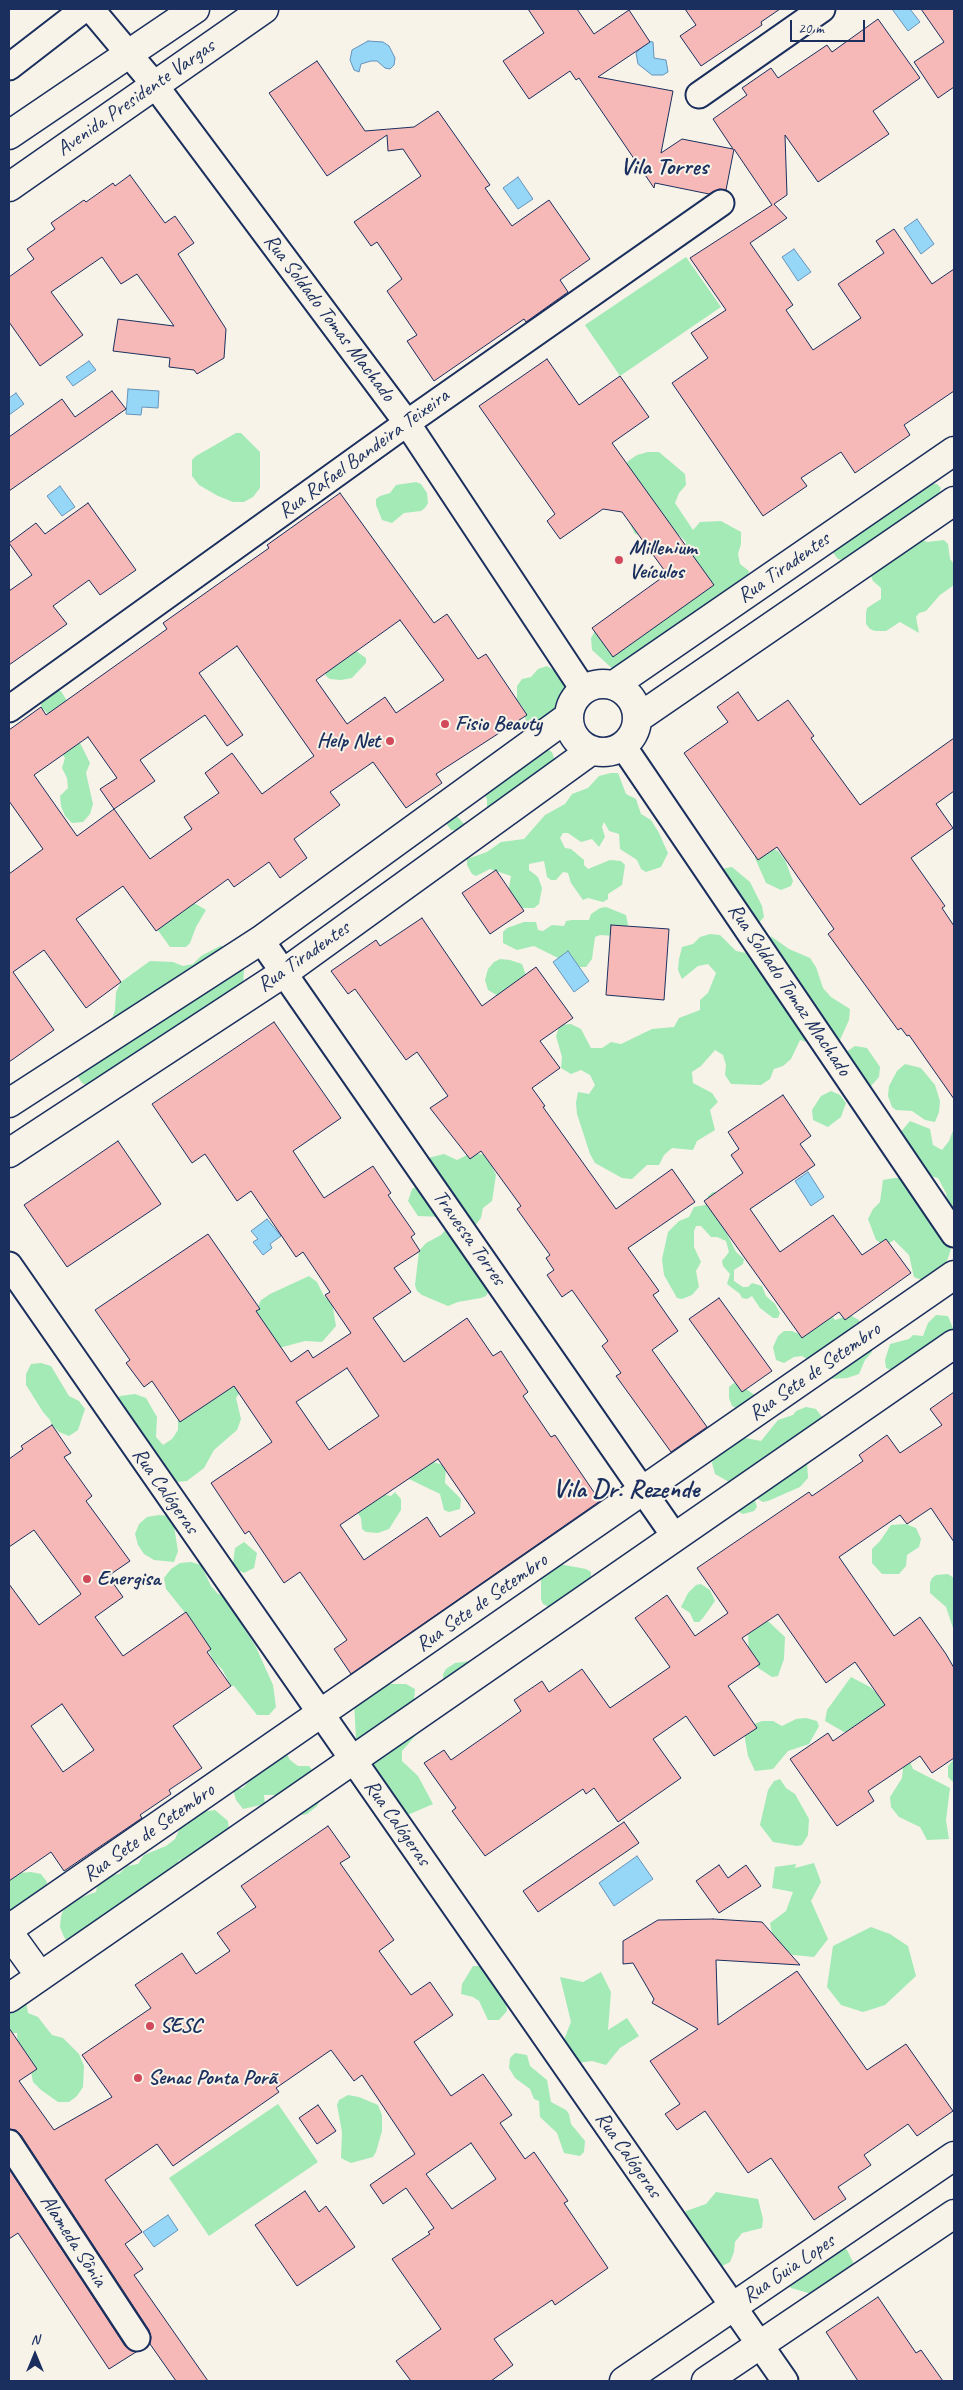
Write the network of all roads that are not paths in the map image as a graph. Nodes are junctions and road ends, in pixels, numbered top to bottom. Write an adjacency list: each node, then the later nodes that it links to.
1 (84, 9): 7 (street)
2 (91, 9): 6 (street, Rua Soldado Tomas Machado)
3 (195, 9): 6 (main road, Avenida Presidente Vargas)
4 (264, 9): 8 (main road, Avenida Presidente Vargas)
5 (822, 9): 9 (street)
6 (128, 56): 8 (street, Rua Soldado Tomas Machado); 10 (main road, Avenida Presidente Vargas)
7 (9, 67)
8 (154, 84): 11 (main road, Avenida Presidente Vargas); 13 (street, Rua Soldado Tomas Machado)
9 (699, 95)
10 (9, 135)
11 (9, 187)
12 (721, 203): 13 (street, Rua Rafael Bandeira Teixeira)
13 (407, 423): 17 (street, Rua Soldado Tomas Machado); 18 (street, Rua Rafael Bandeira Teixeira)
14 (954, 451): 16 (main road, Rua Tiradentes)
15 (954, 501): 20 (main road, Rua Tiradentes)
16 (614, 685): 17 (main road); 20 (main road)
17 (583, 690): 19 (main road)
18 (9, 709)
19 (568, 718): 22 (main road); 23 (main road, Rua Tiradentes)
20 (638, 718): 21 (main road)
21 (623, 746): 22 (main road); 27 (street, Rua Soldado Tomaz Machado)
22 (592, 750): 24 (main road, Rua Tiradentes)
23 (261, 940): 24 (street, Travessa Torres); 25 (main road, Rua Tiradentes)
24 (285, 972): 26 (main road, Rua Tiradentes); 31 (street, Travessa Torres)
25 (9, 1103)
26 (9, 1153)
27 (954, 1234)
28 (9, 1265): 33 (street, Rua Calógeras)
29 (954, 1275): 31 (main road, Rua Sete de Setembro)
30 (954, 1344): 32 (main road)
31 (644, 1491): 32 (street, Travessa Torres); 33 (main road, Rua Sete de Setembro)
32 (675, 1537): 34 (main road)
33 (321, 1715): 34 (street, Rua Calógeras); 35 (main road, Rua Sete de Setembro)
34 (354, 1760): 37 (main road); 42 (street, Rua Calógeras)
35 (9, 1929)
36 (9, 1933): 37 (main road)
37 (40, 1976): 38 (main road)
38 (9, 1998)
39 (9, 2143): 43 (street, Alameda Sônia)
40 (954, 2156): 42 (main road, Rua Guia Lopes)
41 (954, 2214): 44 (main road)
42 (733, 2307): 44 (street, Rua Calógeras); 45 (main road, Rua Guia Lopes)
43 (137, 2338)
44 (759, 2345): 46 (main road); 47 (street, Rua Calógeras)
45 (624, 2381)
46 (706, 2381)
47 (785, 2381)

